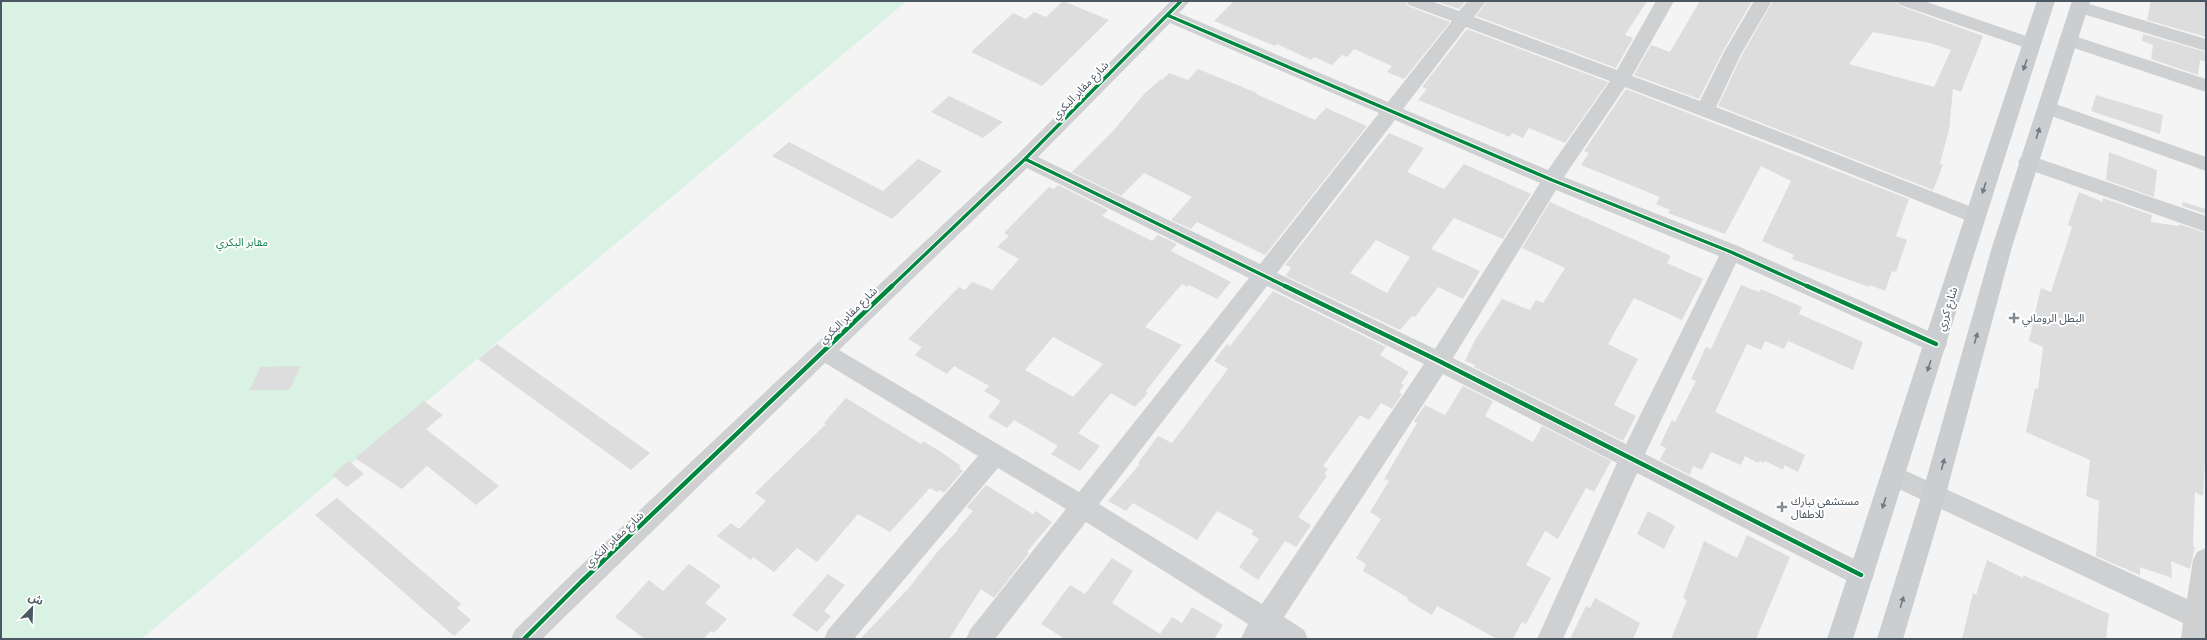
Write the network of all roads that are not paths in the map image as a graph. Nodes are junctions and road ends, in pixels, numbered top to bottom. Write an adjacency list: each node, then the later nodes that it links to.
1 (1415, 1): 9 (street)
2 (1476, 1): 9 (street)
3 (1665, 1): 13 (street)
4 (1763, 1): 17 (street)
5 (1906, 1): 11 (street)
6 (2046, 1): 11 (main road, شارع كرري)
7 (2080, 4): 10 (main road); 12 (street)
8 (1174, 8): 16 (street); 18 (street, شارع مقابر البكري)
9 (1462, 19): 13 (street); 16 (street)
10 (2068, 40): 14 (street); 15 (main road)
11 (2032, 44): 22 (main road, شارع كرري, one-way to 22)
12 (2206, 45)
13 (1621, 79): 17 (street); 21 (street)
14 (2206, 86)
15 (2046, 107): 19 (main road, one-way to 15); 20 (street)
16 (1390, 110): 21 (street); 25 (street)
17 (1705, 110): 22 (street)
18 (1026, 159): 25 (street); 27 (street, شارع مقابر البكري)
19 (2028, 162): 23 (street); 32 (main road, one-way to 19)
20 (2206, 164)
21 (1552, 180): 24 (street); 28 (street)
22 (1975, 216): 26 (main road, شارع كرري)
23 (2206, 224)
24 (1731, 252): 26 (street); 30 (street)
25 (1264, 275): 28 (street); 33 (street)
26 (1936, 344): 31 (main road, شارع كرري, one-way to 31)
27 (823, 351): 29 (street); 38 (street, شارع مقابر البكري)
28 (1439, 361): 30 (street); 37 (street)
29 (995, 454): 33 (street); 39 (street)
30 (1631, 458): 35 (street); 42 (street)
31 (1893, 475): 32 (street); 35 (main road, شارع كرري, one-way to 35)
32 (1934, 494): 36 (street); 44 (main road, one-way to 32)
33 (1082, 506): 37 (street); 40 (street)
34 (2206, 560): 36 (street)
35 (1861, 575): 43 (main road, شارع كرري)
36 (2200, 626)
37 (1260, 630): 41 (street)
38 (524, 639)
39 (837, 639)
40 (979, 639)
41 (1295, 639)
42 (1550, 639)
43 (1840, 639)
44 (1890, 639)

